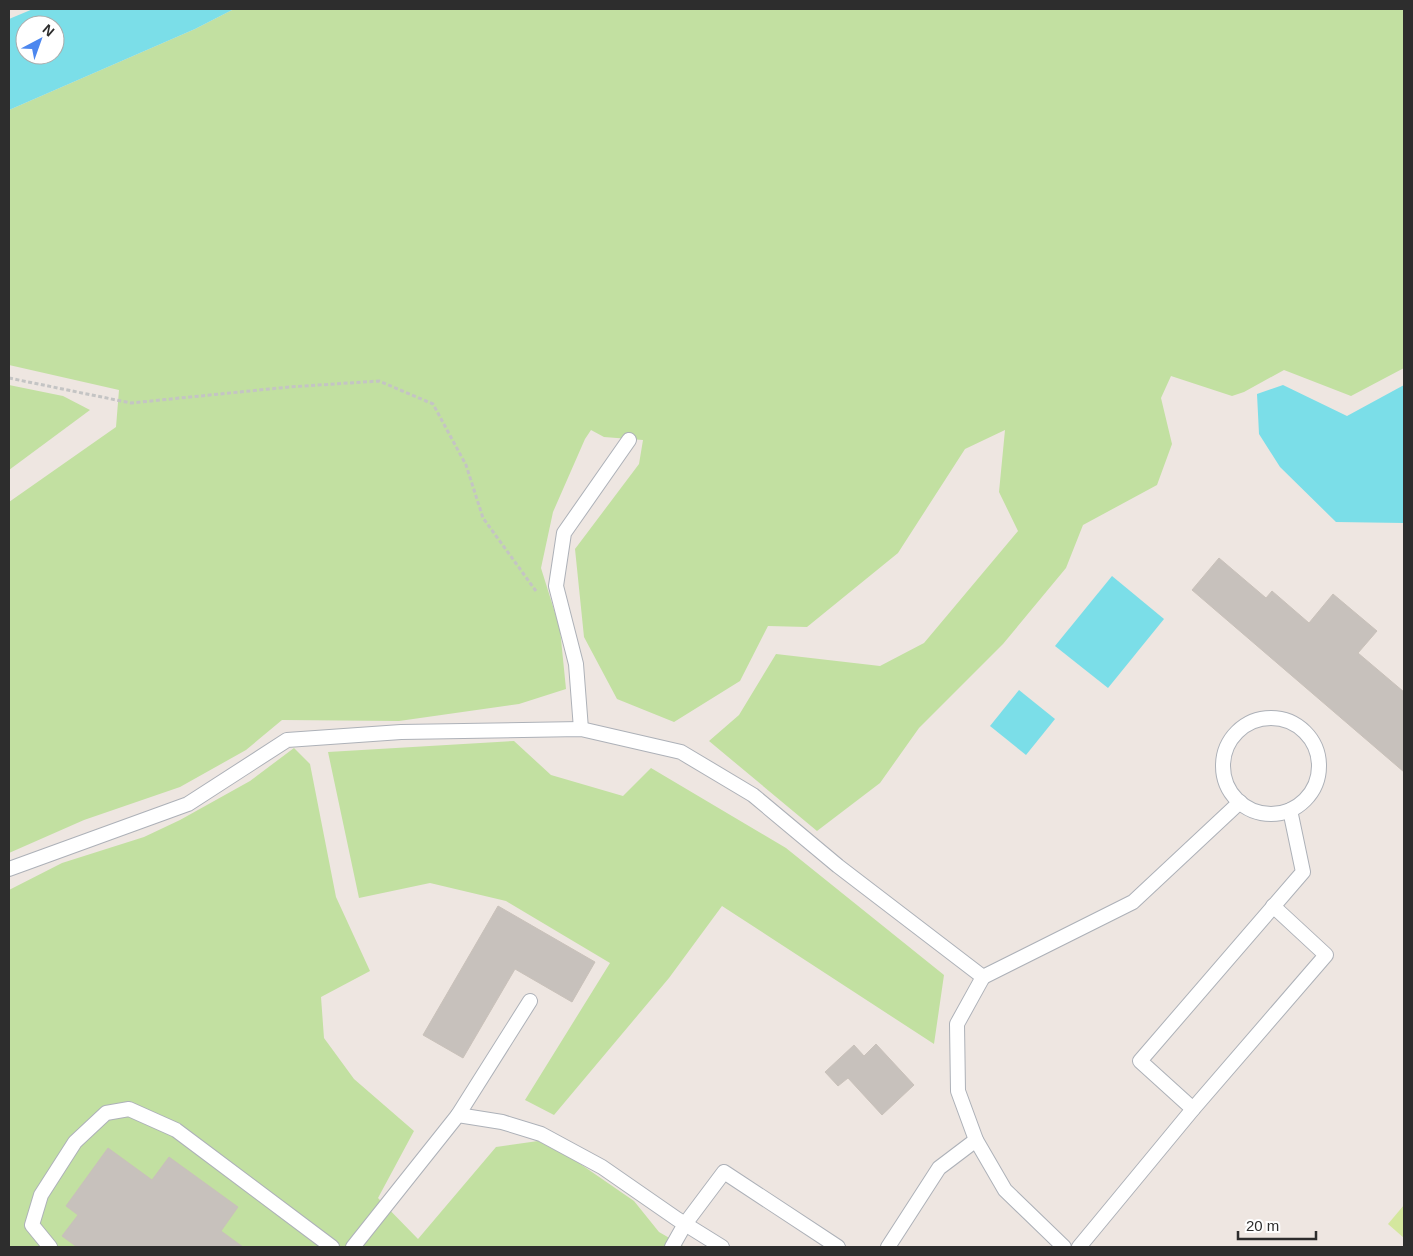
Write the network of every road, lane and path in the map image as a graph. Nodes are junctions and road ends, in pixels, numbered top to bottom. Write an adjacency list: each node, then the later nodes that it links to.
1 (9, 378): 3 (path)
2 (629, 440): 4 (lane)
3 (537, 593)
4 (582, 729): 7 (lane); 9 (lane)
5 (1240, 802): 6 (lane); 6 (lane); 9 (lane)
6 (1290, 810): 8 (lane)
7 (9, 869)
8 (1273, 906): 11 (lane); 11 (lane)
9 (983, 977): 13 (lane)
10 (530, 1001): 12 (lane)
11 (1194, 1109): 23 (lane)
12 (458, 1115): 14 (lane); 17 (lane)
13 (976, 1140): 21 (lane); 22 (lane)
14 (685, 1224): 18 (lane); 19 (lane); 20 (lane)
15 (50, 1247): 16 (lane)
16 (332, 1247)
17 (353, 1247)
18 (672, 1247)
19 (722, 1247)
20 (838, 1247)
21 (888, 1247)
22 (1064, 1247)
23 (1079, 1247)

